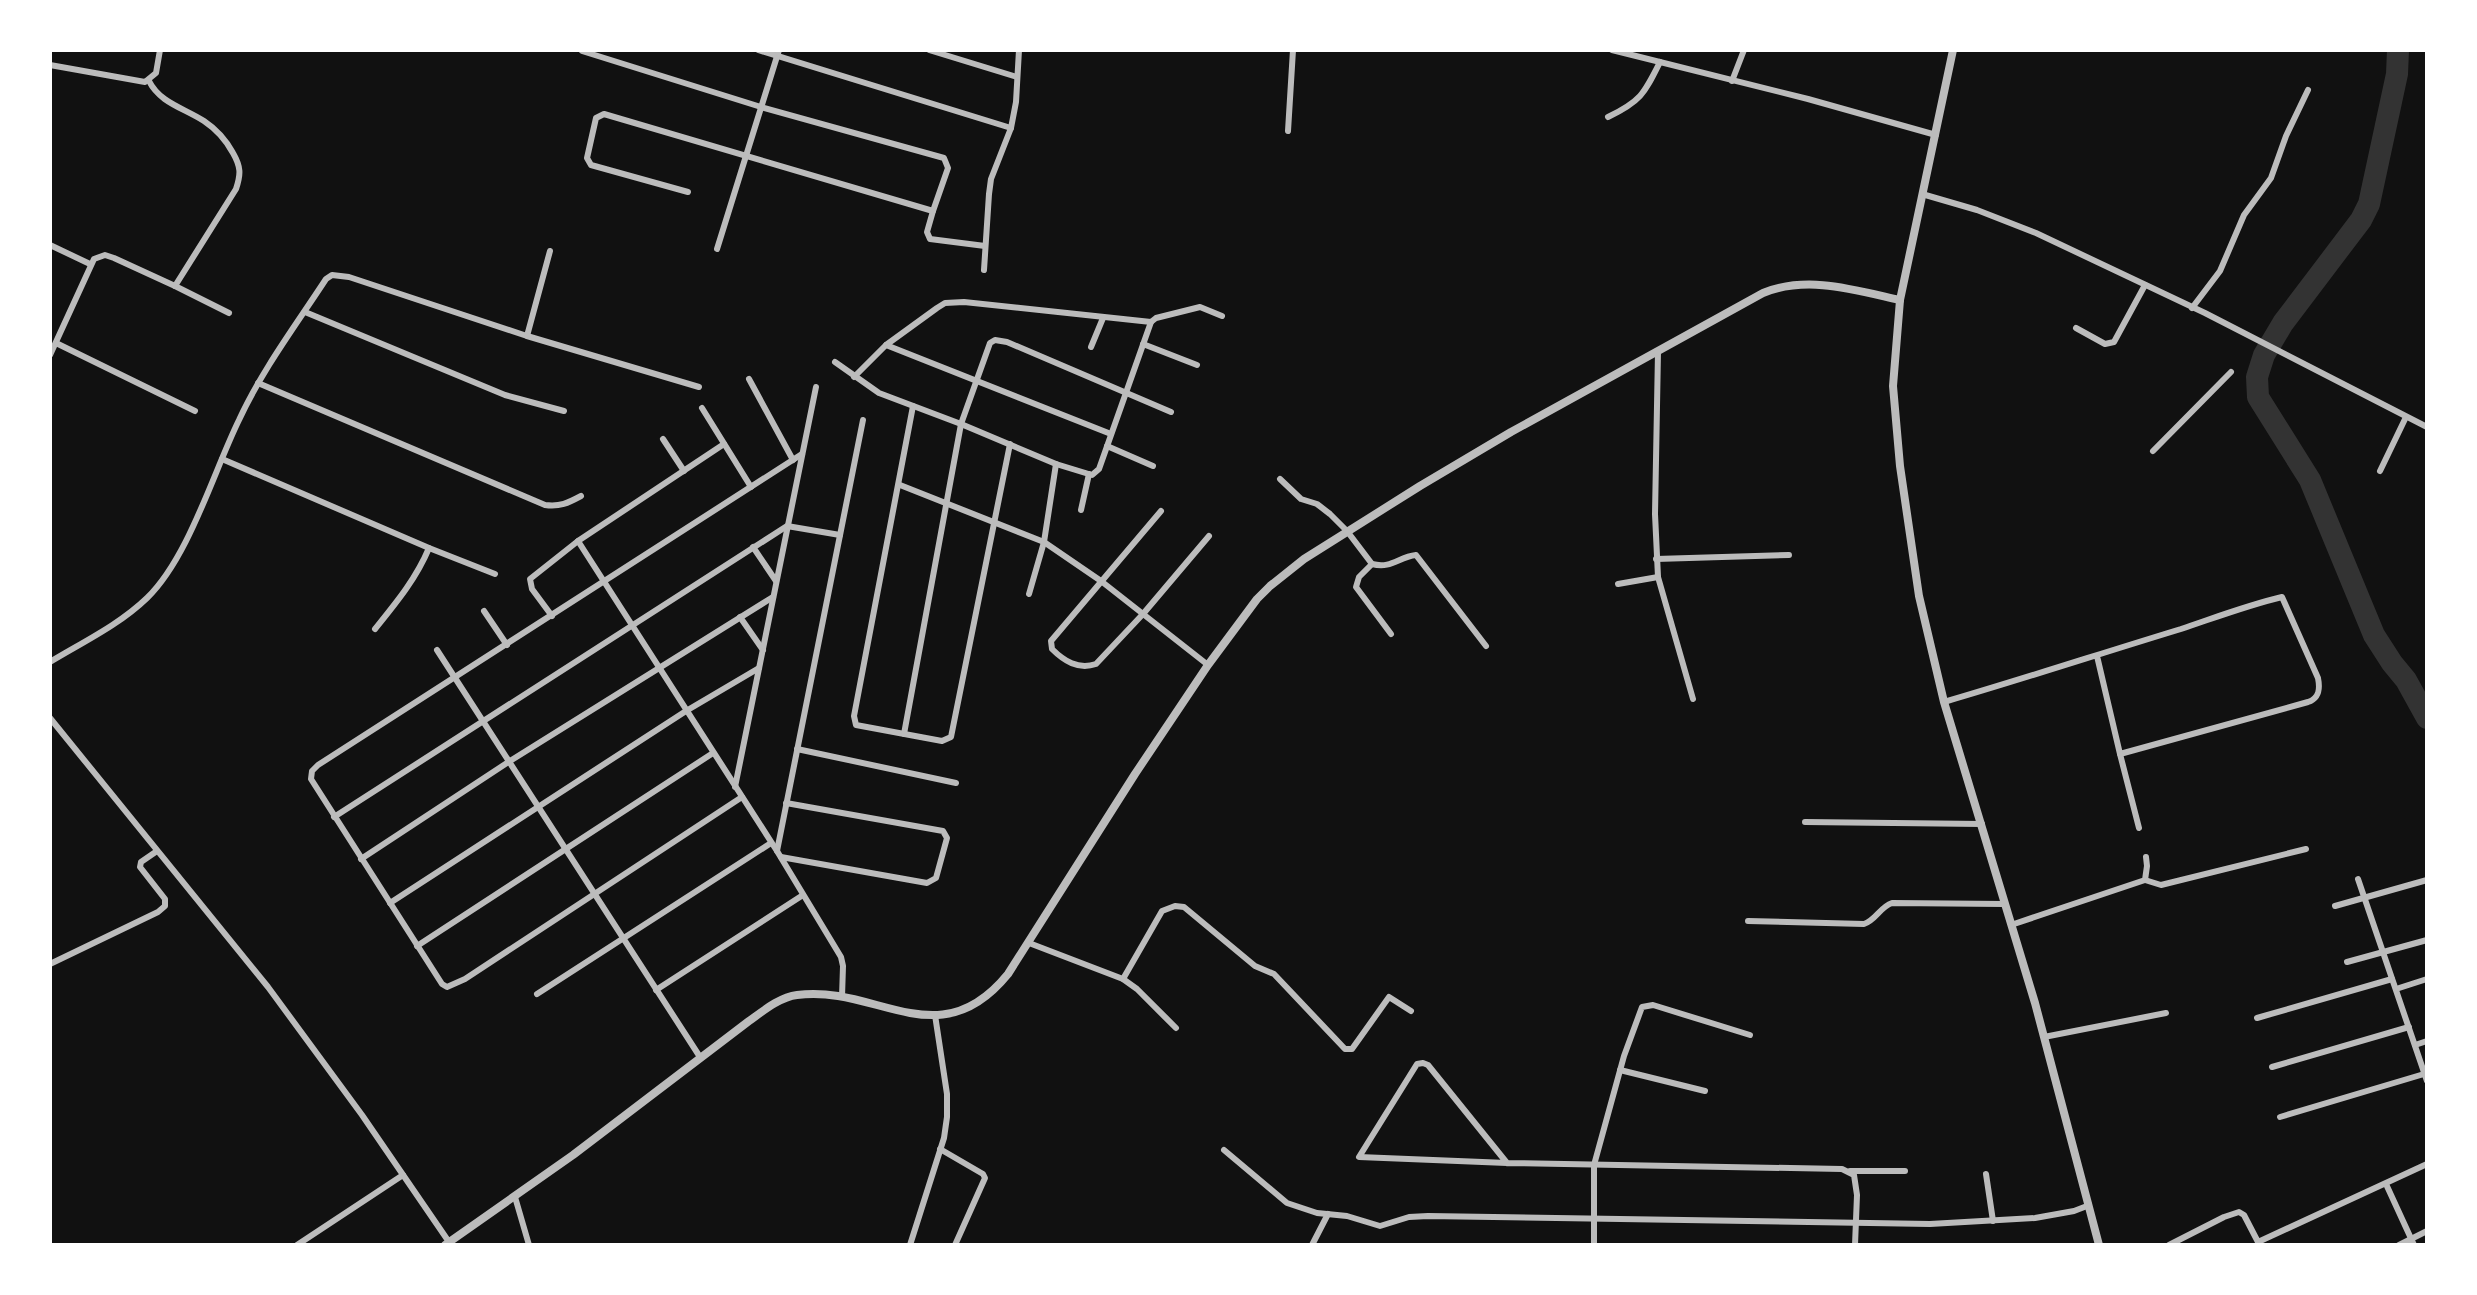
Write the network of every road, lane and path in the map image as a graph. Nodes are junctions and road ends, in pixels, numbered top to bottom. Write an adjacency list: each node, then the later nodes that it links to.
1 (160, 50): 16 (street)
2 (758, 50): 11 (street)
3 (929, 50): 15 (street)
4 (1019, 50): 15 (street)
5 (1293, 50): 22 (street)
6 (1612, 50): 12 (street)
7 (1653, 50): 12 (street)
8 (1744, 50): 17 (street)
9 (1953, 50): 23 (street)
10 (582, 51): 19 (street)
11 (778, 53): 19 (street); 21 (street)
12 (1650, 59): 13 (street)
13 (1660, 62): 17 (street); 20 (street)
14 (50, 65): 16 (street)
15 (1017, 77): 21 (street)
16 (149, 81): 35 (street)
17 (1732, 81): 23 (street)
18 (2308, 90): 37 (street)
19 (761, 107): 24 (street); 27 (street)
20 (1608, 117)
21 (1011, 128): 29 (street)
22 (1288, 131)
23 (1936, 135): 26 (street)
24 (745, 156): 25 (street); 27 (street); 30 (street)
25 (688, 192)
26 (1922, 194): 34 (street); 36 (street)
27 (933, 211): 29 (street)
28 (50, 245): 32 (street)
29 (985, 246): 33 (street)
30 (717, 249)
31 (550, 251): 44 (street)
32 (90, 264): 35 (street); 45 (street)
33 (984, 270)
34 (2145, 285): 37 (street); 43 (street)
35 (175, 286): 39 (street)
36 (1900, 300): 49 (street); 129 (street)
37 (2192, 308): 66 (street)
38 (305, 312): 44 (street); 57 (street); 64 (street)
39 (229, 313)
40 (1222, 316): 42 (street)
41 (1103, 318): 42 (street); 47 (street); 48 (street)
42 (1151, 322): 46 (street)
43 (2076, 328)
44 (527, 336): 58 (street)
45 (56, 343): 50 (street); 63 (street)
46 (1143, 344): 52 (street); 60 (street)
47 (886, 345): 54 (street); 56 (street)
48 (1091, 347)
49 (1658, 352): 93 (street); 101 (street)
50 (50, 355)
51 (835, 362): 54 (street)
52 (1197, 365)
53 (2231, 372): 75 (street)
54 (854, 377): 61 (street)
55 (749, 379): 78 (street)
56 (977, 381): 60 (street); 68 (street); 70 (street)
57 (258, 383): 77 (street); 87 (street)
58 (699, 387)
59 (816, 387): 76 (street)
60 (1126, 392): 65 (street); 70 (street)
61 (913, 406): 68 (street); 85 (street)
62 (702, 408): 72 (street)
63 (195, 411)
64 (564, 411)
65 (1171, 412)
66 (2406, 417): 69 (street); 82 (street)
67 (863, 420): 94 (street)
68 (961, 424): 73 (street); 88 (street)
69 (2427, 427)
70 (1111, 434): 74 (street)
71 (663, 439): 81 (street)
72 (724, 444): 81 (street); 86 (street)
73 (1010, 444): 79 (street); 91 (street)
74 (1107, 446): 80 (street); 83 (street)
75 (2153, 451)
76 (802, 454): 78 (street); 92 (street)
77 (222, 459): 99 (street); 123 (street)
78 (793, 460): 86 (street)
79 (1056, 464): 83 (street); 97 (street)
80 (1153, 466)
81 (684, 471): 96 (street)
82 (2380, 471)
83 (1089, 474): 89 (street)
84 (1280, 479): 93 (street)
85 (900, 485): 88 (street); 133 (street)
86 (751, 487): 107 (street)
87 (581, 496)
88 (947, 502): 91 (street); 133 (street)
89 (1081, 510)
90 (1161, 511): 106 (street)
91 (995, 521): 97 (street); 133 (street)
92 (787, 526): 94 (street); 98 (street); 105 (street)
93 (1347, 531): 102 (street); 124 (street)
94 (840, 535): 134 (street)
95 (1209, 536): 112 (street)
96 (578, 541): 107 (street); 113 (street)
97 (1044, 542): 106 (street); 109 (street)
98 (753, 547): 105 (street); 115 (street)
99 (429, 548): 103 (street); 116 (street)
100 (1789, 555): 101 (street)
101 (1656, 559): 104 (street)
102 (1372, 564): 117 (street); 119 (street)
103 (495, 574)
104 (1658, 577): 108 (street); 128 (street)
105 (776, 581): 110 (street)
106 (1101, 581): 112 (street); 112 (street)
107 (604, 582): 113 (street); 115 (street)
108 (1618, 584)
109 (1029, 594)
110 (773, 597): 114 (street); 121 (street)
111 (484, 611): 118 (street)
112 (1143, 614): 124 (street)
113 (552, 616): 118 (street)
114 (740, 617): 121 (street); 125 (street)
115 (631, 625): 125 (street); 132 (street)
116 (375, 629)
117 (1391, 634)
118 (507, 645): 127 (street)
119 (1486, 646)
120 (437, 650): 127 (street)
121 (763, 650): 126 (street)
122 (2097, 656): 129 (street); 136 (street); 136 (street)
123 (50, 662)
124 (1208, 665): 167 (street)
125 (659, 668): 130 (street); 137 (street)
126 (759, 668): 130 (street); 139 (street)
127 (455, 678): 132 (street); 143 (street)
128 (1693, 699)
129 (1944, 702): 145 (street)
130 (686, 711): 135 (street); 142 (street)
131 (50, 718): 150 (street)
132 (483, 720): 137 (street); 143 (street)
133 (904, 734)
134 (797, 749): 138 (street); 141 (street)
135 (713, 753): 139 (street); 148 (street)
136 (2120, 754): 146 (street)
137 (510, 761): 142 (street); 153 (street)
138 (956, 783)
139 (735, 787): 140 (street)
140 (742, 797): 147 (street); 157 (street)
141 (786, 803): 151 (street); 151 (street)
142 (538, 806): 148 (street); 160 (street)
143 (334, 817): 153 (street)
144 (1805, 822): 145 (street)
145 (1982, 824): 161 (street)
146 (2139, 828)
147 (771, 843): 151 (street); 165 (street)
148 (566, 849): 157 (street); 168 (street)
149 (2306, 849): 155 (street)
150 (157, 851): 171 (street); 203 (street)
151 (778, 854): 158 (street)
152 (2146, 857): 155 (street)
153 (361, 859): 160 (street)
154 (2358, 879): 159 (street)
155 (2145, 880): 164 (street)
156 (2427, 880): 159 (street)
157 (594, 892): 165 (street); 168 (street)
158 (803, 895): 176 (street); 178 (street)
159 (2365, 898): 162 (street); 169 (street)
160 (390, 903): 168 (street)
161 (2004, 904): 163 (street); 164 (street)
162 (2335, 906)
163 (1748, 921)
164 (2011, 925): 186 (street)
165 (624, 938): 176 (street); 177 (street)
166 (2427, 940): 169 (street)
167 (1029, 943): 172 (street); 181 (street)
168 (417, 946)
169 (2383, 953): 170 (street); 173 (street)
170 (2347, 962)
171 (50, 964)
172 (1123, 979): 179 (street); 184 (street)
173 (2392, 979): 175 (street); 182 (street)
174 (2427, 979): 175 (street)
175 (2396, 989): 183 (street)
176 (656, 990): 189 (street)
177 (537, 994)
178 (842, 997): 181 (street); 189 (street)
179 (1411, 1011)
180 (2166, 1013): 186 (street)
181 (935, 1015): 195 (street)
182 (2257, 1018)
183 (2409, 1027): 188 (street); 190 (street)
184 (1176, 1028)
185 (1750, 1035): 191 (street)
186 (2044, 1037): 206 (street)
187 (2427, 1041): 188 (street)
188 (2415, 1045): 192 (street)
189 (700, 1057): 205 (street)
190 (2272, 1067)
191 (1620, 1070): 193 (street); 199 (street)
192 (2426, 1078): 194 (street)
193 (1705, 1091)
194 (2280, 1117)
195 (940, 1149): 217 (street); 218 (street)
196 (1224, 1150): 207 (street)
197 (1507, 1163): 197 (street); 199 (street)
198 (2427, 1164): 204 (street)
199 (1594, 1165): 200 (street); 208 (street)
200 (1850, 1171): 201 (street); 210 (street)
201 (1905, 1171)
202 (1986, 1174): 209 (street)
203 (403, 1175): 213 (street); 215 (street)
204 (2386, 1184): 212 (street); 214 (street)
205 (515, 1197): 213 (street); 216 (street)
206 (2087, 1206): 209 (street); 222 (street)
207 (1328, 1214): 208 (street); 219 (street)
208 (1594, 1219): 210 (street); 220 (street)
209 (1993, 1221): 210 (street)
210 (1856, 1224): 221 (street)
211 (2427, 1231): 212 (street)
212 (2413, 1242): 224 (street)
213 (447, 1244)
214 (2259, 1244): 223 (street)
215 (297, 1245)
216 (529, 1245)
217 (910, 1245)
218 (955, 1245)
219 (1312, 1245)
220 (1594, 1245)
221 (1855, 1245)
222 (2099, 1245)
223 (2169, 1245)
224 (2399, 1245)

